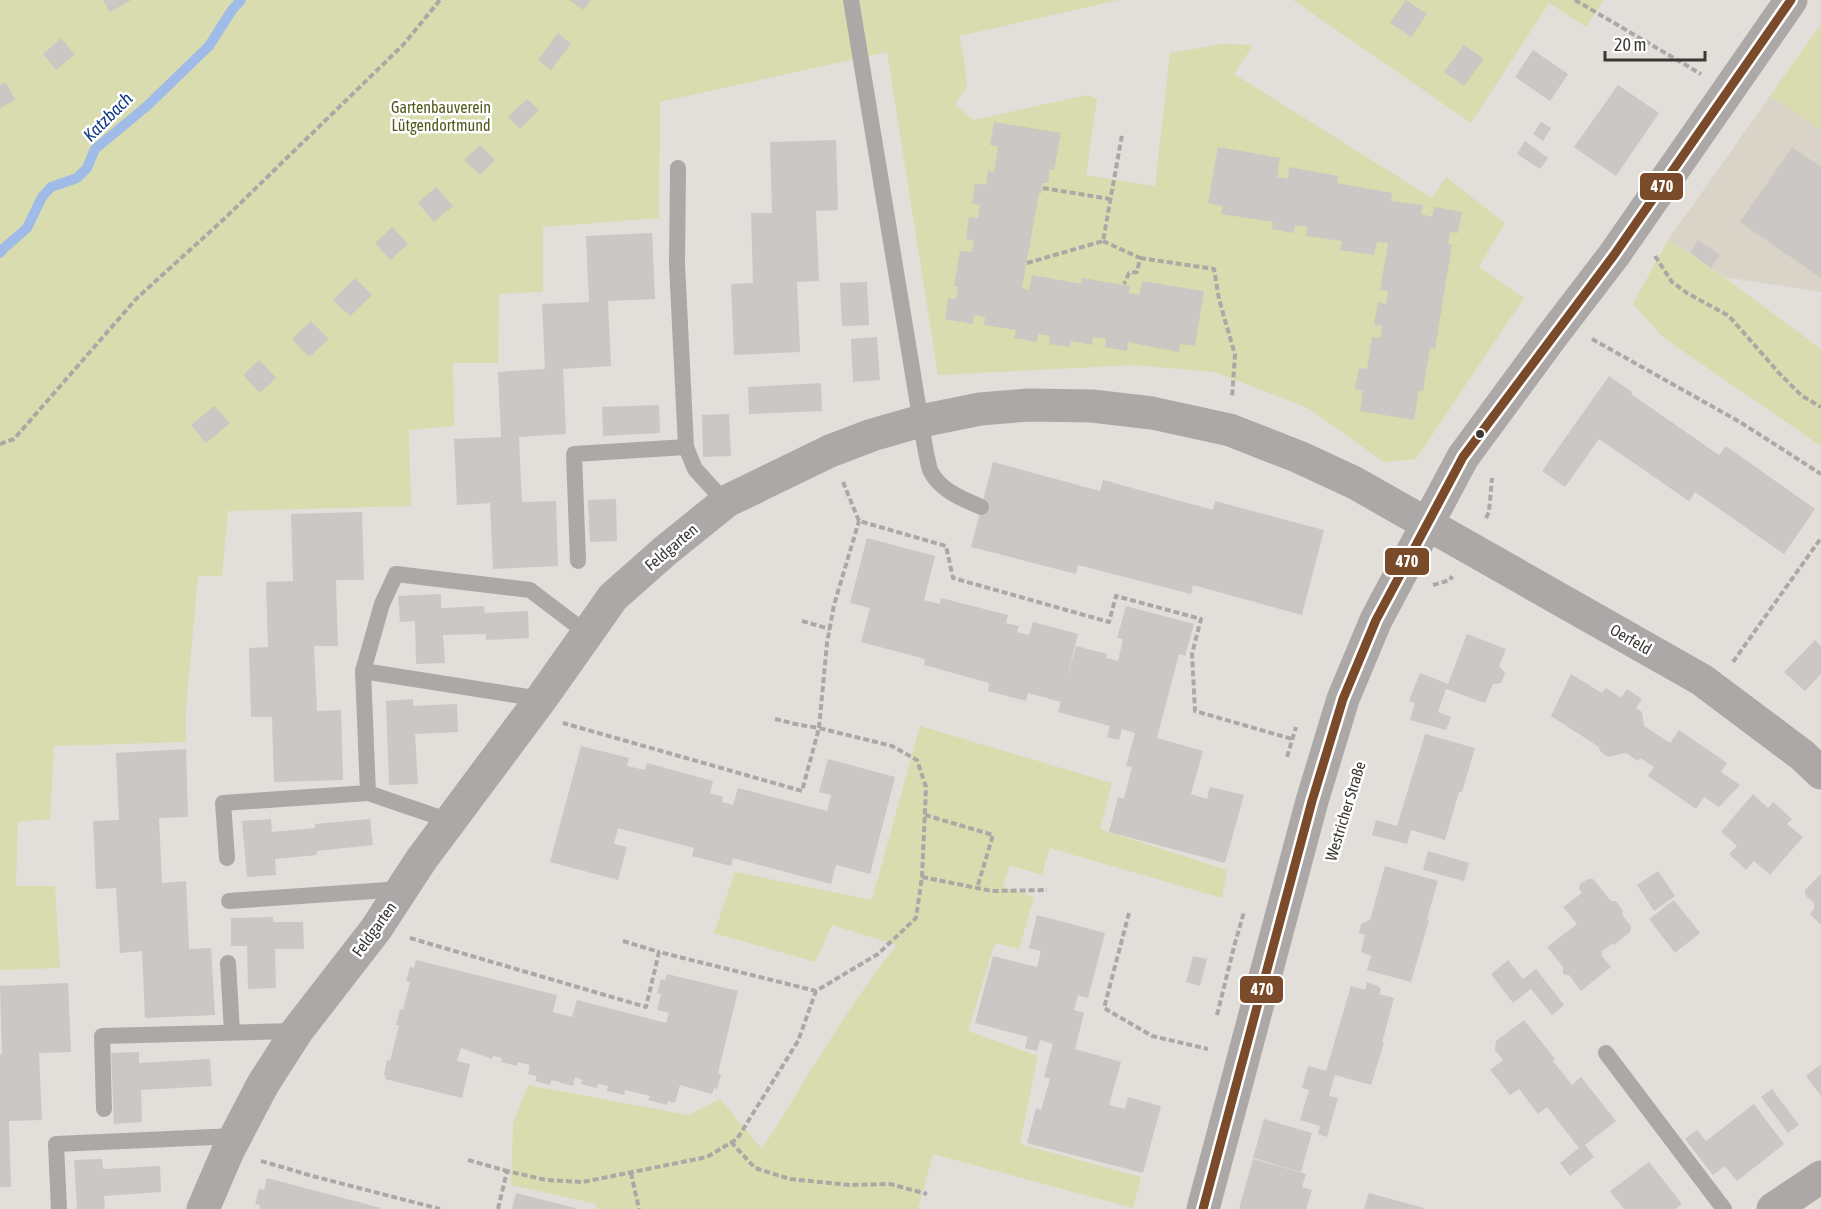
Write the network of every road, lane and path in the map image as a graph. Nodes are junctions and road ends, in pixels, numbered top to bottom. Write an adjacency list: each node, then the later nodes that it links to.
1 (440, 0): 19 (path)
2 (851, 0): 17 (lane)
3 (1575, 0): 5 (path)
4 (1791, 0): 22 (street, Westricher Straße)
5 (1703, 75)
6 (1122, 135): 9 (path)
7 (678, 168): 20 (lane)
8 (1043, 188): 9 (path)
9 (1110, 199): 10 (path)
10 (1103, 241): 12 (path); 13 (path)
11 (1651, 251): 16 (path)
12 (1140, 258): 14 (path); 18 (path)
13 (1027, 262)
14 (1124, 284)
15 (1592, 339): 23 (path)
16 (1821, 407)
17 (921, 421): 18 (street, Feldgarten); 21 (street, Feldgarten); 25 (lane)
18 (1230, 430): 27 (street, Feldgarten)
19 (0, 444)
20 (686, 447): 24 (lane); 30 (lane)
21 (830, 451): 24 (street, Feldgarten); 26 (path)
22 (1463, 458): 27 (street, Westricher Straße); 29 (path)
23 (1821, 474)
24 (725, 502): 34 (street, Feldgarten)
25 (981, 507)
26 (860, 521): 33 (path); 40 (path)
27 (1428, 525): 29 (street, Oerfeld); 74 (street, Westricher Straße)
28 (1821, 538): 36 (path)
29 (1468, 547): 31 (path); 36 (street, Oerfeld)
30 (578, 561)
31 (1428, 587)
32 (802, 621): 33 (path)
33 (830, 629): 39 (path)
34 (588, 634): 35 (lane); 37 (street, Feldgarten)
35 (363, 671): 37 (lane); 42 (lane)
36 (1713, 689): 41 (street, Oerfeld)
37 (536, 707): 39 (path); 44 (street, Feldgarten)
38 (775, 718): 39 (path)
39 (819, 728): 43 (path)
40 (1292, 739)
41 (1821, 772)
42 (368, 793): 44 (lane); 45 (lane)
43 (925, 815): 46 (path); 47 (path)
44 (450, 821): 48 (street, Feldgarten)
45 (226, 858)
46 (922, 878): 47 (path); 56 (path)
47 (977, 888): 49 (path)
48 (403, 889): 50 (lane); 52 (street, Feldgarten)
49 (1047, 890)
50 (229, 901)
51 (1129, 913): 59 (path)
52 (376, 929): 54 (path); 57 (street, Feldgarten)
53 (622, 942): 54 (path)
54 (659, 952): 56 (path)
55 (228, 963): 58 (lane)
56 (816, 991): 62 (path)
57 (297, 1031): 58 (lane); 63 (street, Feldgarten)
58 (232, 1032): 61 (lane)
59 (1209, 1049)
60 (1606, 1053): 75 (lane)
61 (104, 1109)
62 (731, 1142): 66 (path); 68 (path)
63 (232, 1143): 69 (lane); 70 (street, Feldgarten); 71 (path)
64 (468, 1160): 65 (path)
65 (507, 1171): 66 (path); 72 (path)
66 (631, 1173): 73 (path)
67 (1821, 1177): 76 (street)
68 (927, 1194)
69 (59, 1209)
70 (202, 1209)
71 (440, 1209)
72 (498, 1209)
73 (639, 1209)
74 (1203, 1209)
75 (1724, 1209)
76 (1773, 1209)

